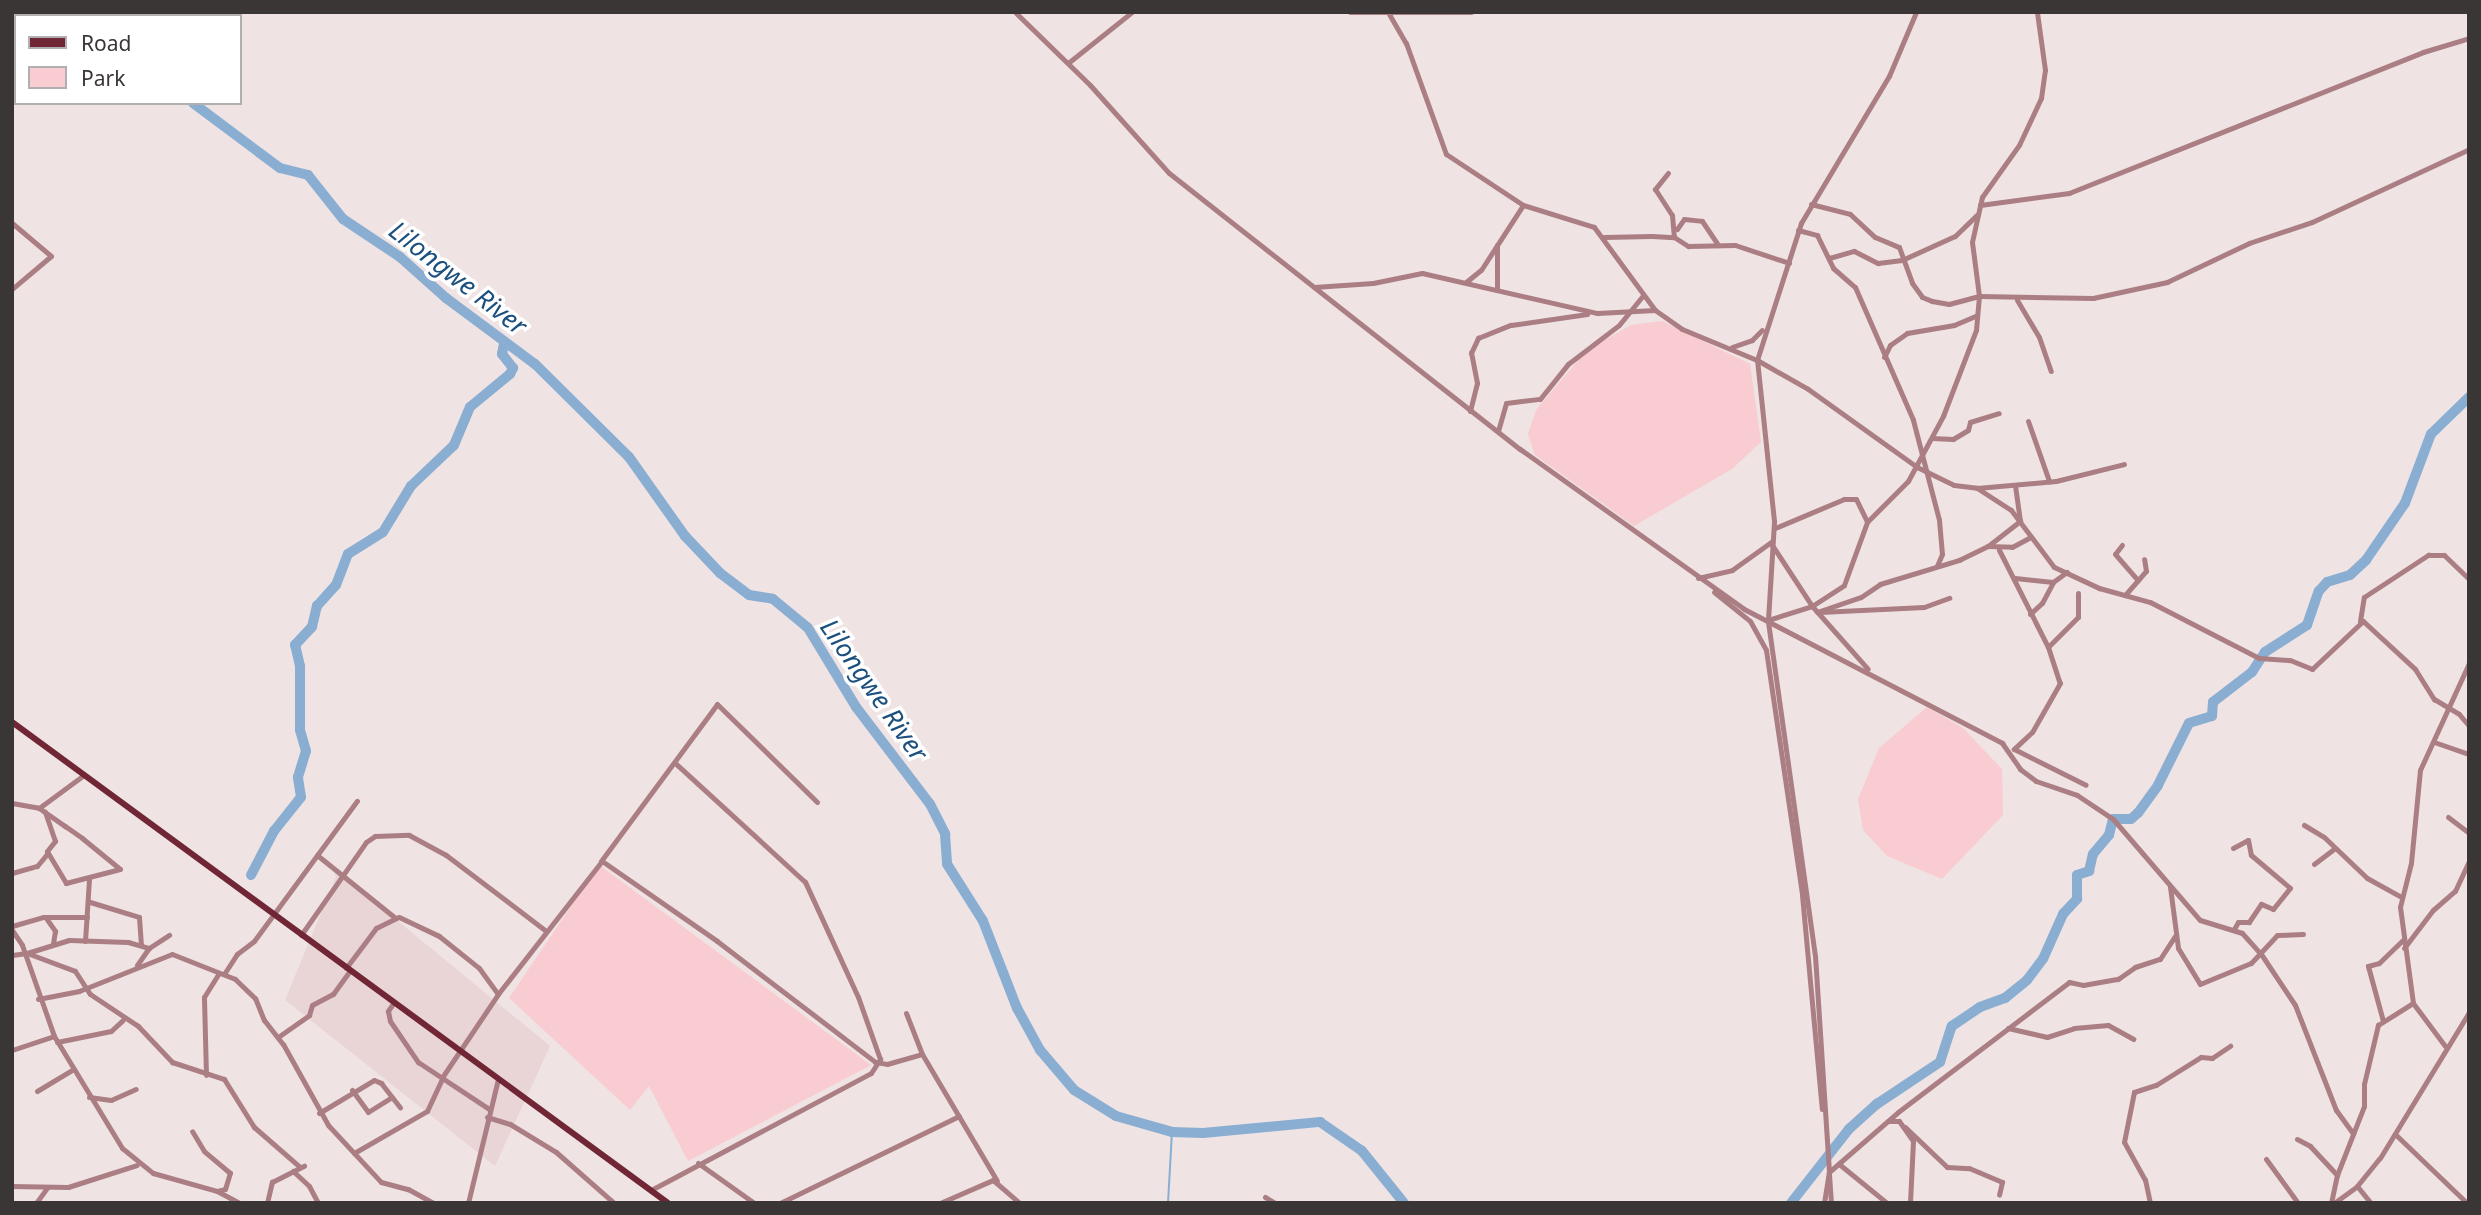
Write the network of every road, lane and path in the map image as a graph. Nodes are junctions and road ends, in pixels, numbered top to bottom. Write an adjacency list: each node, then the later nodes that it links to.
1 (1015, 12): 9 (street)
2 (1132, 12): 9 (street)
3 (1350, 12): 7 (street)
4 (1471, 12): 7 (street)
5 (1916, 12): 12 (street)
6 (2037, 12): 14 (street)
7 (1389, 14): 13 (street)
8 (2469, 38): 14 (street)
9 (1068, 63): 26 (street)
10 (2469, 149): 31 (street)
11 (1668, 173): 18 (street)
12 (1811, 204): 17 (street); 23 (street)
13 (1522, 205): 19 (street); 20 (street)
14 (1980, 205): 15 (street)
15 (1977, 215): 23 (street); 30 (street)
16 (12, 223): 27 (street)
17 (1798, 230): 22 (street); 24 (street)
18 (1675, 234): 19 (street); 21 (street); 21 (street)
19 (1604, 237): 29 (street)
20 (1497, 245): 25 (street); 28 (street)
21 (1718, 245): 24 (street)
22 (1829, 258): 23 (street); 38 (street)
23 (1902, 260): 30 (street)
24 (1789, 263): 36 (street)
25 (1466, 282): 26 (street); 28 (street)
26 (1314, 287): 41 (street)
27 (12, 289)
28 (1497, 290): 34 (street)
29 (1643, 295): 32 (street); 33 (street)
30 (1979, 296): 31 (street); 35 (street)
31 (2017, 300): 40 (street)
32 (1655, 310): 33 (street); 37 (street)
33 (1630, 311): 34 (street); 44 (street)
34 (1597, 313): 41 (street)
35 (1977, 314): 38 (street); 45 (street)
36 (1766, 325): 37 (street); 39 (street)
37 (1729, 347): 39 (street)
38 (1884, 358): 46 (street)
39 (1757, 360): 48 (street); 55 (street)
40 (2052, 371)
41 (1470, 411): 44 (street)
42 (1999, 413): 45 (street)
43 (2028, 421): 50 (street)
44 (1498, 431): 64 (street)
45 (1933, 438): 46 (street)
46 (1920, 459): 48 (street); 49 (street)
47 (2124, 464): 50 (street)
48 (1917, 467): 49 (street); 54 (street)
49 (1923, 471): 52 (street); 62 (street)
50 (2049, 481): 51 (street)
51 (2015, 486): 52 (street); 53 (street)
52 (1977, 488): 53 (street)
53 (2020, 521): 56 (street); 59 (street)
54 (1867, 522): 55 (street); 73 (street)
55 (1775, 528): 57 (street)
56 (2029, 538): 60 (street); 63 (street)
57 (1770, 542): 64 (street); 73 (street); 76 (street)
58 (2122, 545): 67 (street)
59 (1988, 546): 60 (street); 62 (street)
60 (1999, 550): 65 (street)
61 (2144, 559): 67 (street)
62 (1937, 566): 74 (street)
63 (2067, 572): 69 (street); 71 (street)
64 (1698, 578): 68 (street)
65 (2015, 578): 69 (street); 75 (street)
66 (2469, 579): 77 (street)
67 (2138, 580): 71 (street)
68 (1705, 582): 76 (street); 173 (street)
69 (2053, 582): 75 (street)
70 (2078, 593): 78 (street)
71 (2125, 595): 77 (street)
72 (1949, 598): 74 (street)
73 (1812, 606): 74 (street); 76 (street)
74 (1817, 612): 80 (street)
75 (2030, 614): 78 (street)
76 (1768, 620): 80 (street); 173 (street)
77 (2360, 621): 81 (street)
78 (2048, 647): 86 (street)
79 (2469, 663): 81 (street)
80 (1874, 674): 85 (street)
81 (2450, 707): 83 (street); 84 (street)
82 (12, 722): 89 (main road)
83 (2469, 726)
84 (2434, 742): 87 (street); 109 (street)
85 (2002, 743): 86 (street); 108 (street)
86 (2014, 749): 90 (street)
87 (2469, 754)
88 (675, 763): 92 (street); 103 (street); 152 (street)
89 (84, 775): 94 (street); 111 (main road)
90 (2086, 786)
91 (356, 801): 101 (street)
92 (817, 802)
93 (12, 803): 94 (street)
94 (42, 810): 100 (street); 107 (street)
95 (2448, 817): 97 (street)
96 (2304, 825): 99 (street)
97 (2469, 833)
98 (2233, 848): 116 (street)
99 (2335, 848): 104 (street); 109 (street)
100 (48, 853): 105 (street); 107 (street)
101 (317, 855): 106 (street); 111 (street)
102 (2469, 861): 127 (street)
103 (598, 862): 117 (street); 152 (street)
104 (2314, 864)
105 (12, 873)
106 (344, 877): 114 (street); 117 (street); 120 (street)
107 (89, 879): 110 (street)
108 (2170, 887): 116 (street); 121 (street)
109 (2401, 897): 122 (street)
110 (90, 902): 113 (street); 125 (street)
111 (271, 913): 120 (main road); 133 (street)
112 (43, 917): 113 (street); 115 (street); 124 (street)
113 (87, 917): 123 (street)
114 (394, 917): 132 (street); 135 (street)
115 (12, 928): 128 (street)
116 (2234, 929): 129 (street)
117 (545, 931): 135 (street)
118 (169, 934): 126 (street)
119 (2304, 934): 129 (street)
120 (301, 935): 132 (main road)
121 (2175, 936): 129 (street); 143 (street)
122 (2403, 940): 127 (street); 142 (street)
123 (85, 941): 124 (street); 125 (street)
124 (54, 943): 128 (street)
125 (141, 945): 126 (street)
126 (149, 948): 131 (street)
127 (2403, 948): 138 (street)
128 (26, 953): 130 (street); 134 (street); 136 (street)
129 (2261, 954): 170 (street)
130 (12, 955)
131 (137, 965): 133 (street); 134 (street)
132 (348, 969): 137 (main road); 144 (street)
133 (221, 973): 144 (street); 154 (street)
134 (85, 988): 136 (street); 141 (street)
135 (498, 994): 150 (street)
136 (38, 999): 145 (street)
137 (394, 1002): 150 (main road); 155 (street)
138 (2413, 1003): 142 (street); 148 (street)
139 (2469, 1012): 148 (street)
140 (906, 1013): 151 (street)
141 (124, 1020): 145 (street); 154 (street)
142 (2383, 1021): 170 (street)
143 (2008, 1028): 146 (street); 167 (street)
144 (278, 1037): 164 (street)
145 (55, 1039): 149 (street); 153 (street)
146 (2133, 1039)
147 (2230, 1046): 211 (street)
148 (2445, 1046): 171 (street)
149 (12, 1050)
150 (462, 1052): 155 (street); 156 (main road)
151 (922, 1054): 152 (street); 165 (street)
152 (879, 1064): 176 (street)
153 (72, 1070): 159 (street); 160 (street)
154 (206, 1075): 179 (street)
155 (441, 1079): 163 (street); 174 (street)
156 (498, 1079): 163 (street); 186 (main road)
157 (136, 1089): 160 (street)
158 (352, 1090): 161 (street); 161 (street); 164 (street)
159 (37, 1091)
160 (89, 1097): 178 (street)
161 (392, 1097): 162 (street)
162 (400, 1107)
163 (489, 1109): 166 (street)
164 (319, 1113): 174 (street)
165 (959, 1116): 182 (street); 203 (street)
166 (487, 1117): 188 (street); 197 (street)
167 (1888, 1121): 168 (street); 177 (street)
168 (1905, 1127): 189 (street); 210 (street)
169 (192, 1131): 187 (street)
170 (2353, 1133): 181 (street)
171 (2395, 1134): 184 (street); 215 (street)
172 (2297, 1139): 181 (street)
173 (1825, 1140): 180 (street)
174 (355, 1153): 196 (street)
175 (2266, 1159): 212 (street)
176 (698, 1163): 186 (street); 202 (street)
177 (1839, 1164): 180 (street); 209 (street)
178 (137, 1165): 185 (street); 187 (street)
179 (293, 1171): 194 (street); 195 (street)
180 (1829, 1172): 207 (street); 208 (street)
181 (2337, 1175): 213 (street)
182 (997, 1181): 204 (street); 205 (street)
183 (12, 1186): 185 (street)
184 (2357, 1186): 213 (street); 214 (street)
185 (47, 1188): 192 (street)
186 (651, 1190): 191 (main road)
187 (218, 1191): 193 (street)
188 (607, 1195): 200 (street); 201 (street)
189 (1998, 1195)
190 (1265, 1197): 206 (street)
191 (663, 1201)
192 (36, 1203)
193 (240, 1203)
194 (267, 1203)
195 (318, 1203)
196 (433, 1203)
197 (468, 1203)
198 (519, 1203): 199 (street)
199 (527, 1203)
200 (600, 1203)
201 (614, 1203)
202 (754, 1203)
203 (780, 1203)
204 (940, 1203)
205 (1019, 1203)
206 (1275, 1203)
207 (1825, 1203)
208 (1831, 1203)
209 (1887, 1203)
210 (1910, 1203)
211 (2150, 1203)
212 (2298, 1203)
213 (2332, 1203)
214 (2371, 1203)
215 (2467, 1203)

